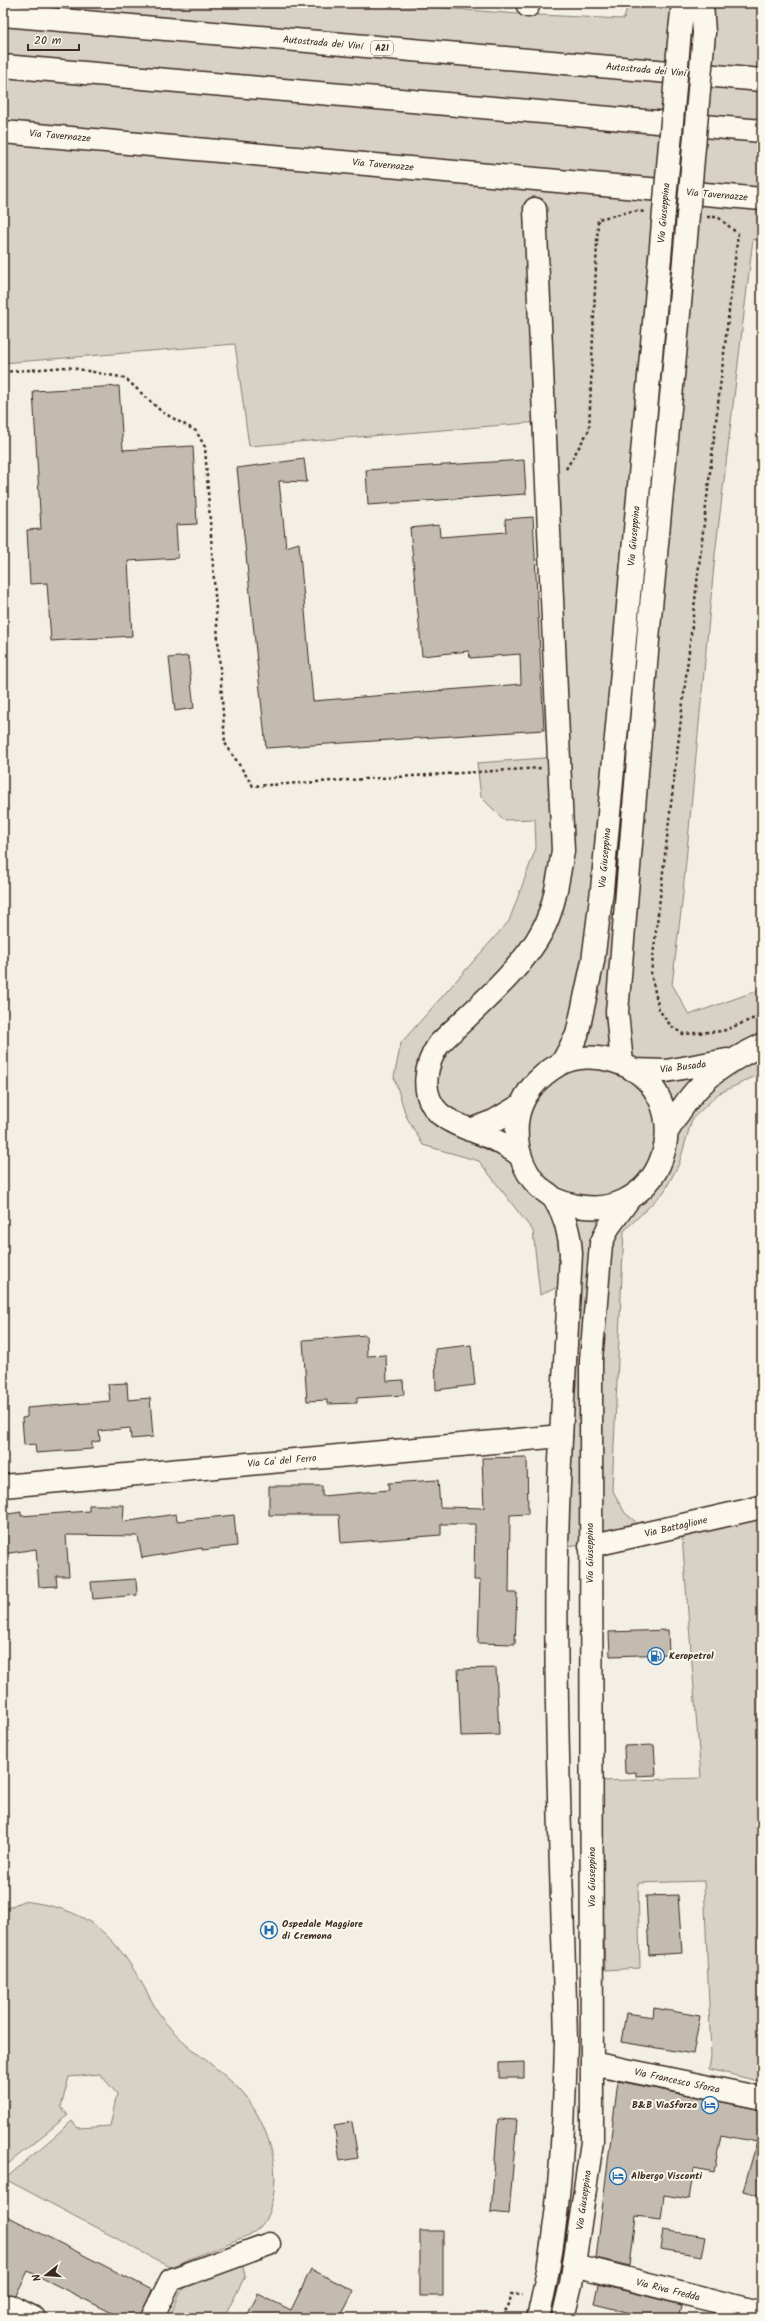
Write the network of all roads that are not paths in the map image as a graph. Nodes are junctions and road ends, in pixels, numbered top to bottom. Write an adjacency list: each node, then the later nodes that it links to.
1 (683, 3): 12 (main road, Via Giuseppina, bridge)
2 (702, 3): 13 (main road, bridge)
3 (3, 15): 5 (main road, Autostrada dei Vini / A21)
4 (3, 66): 6 (main road)
5 (762, 80)
6 (762, 130)
7 (3, 132): 8 (main road, Via Tavernazze)
8 (759, 199)
9 (535, 209): 15 (main road)
10 (762, 1045): 11 (main road, Via Busada)
11 (732, 1059): 13 (main road, Via Busada); 16 (main road, Via Busada)
12 (562, 1063): 13 (main road, Via Busada); 14 (main road)
13 (628, 1067): 16 (main road)
14 (521, 1105): 15 (main road); 17 (main road)
15 (470, 1130): 17 (main road)
16 (667, 1132): 19 (main road)
17 (519, 1154): 18 (main road)
18 (554, 1198): 19 (main road); 21 (main road)
19 (629, 1199): 20 (main road, Via Giuseppina)
20 (590, 1433): 21 (main road); 24 (main road, Via Giuseppina)
21 (561, 1436): 22 (main road, Via Ca' del Ferro); 25 (main road)
22 (3, 1486)
23 (762, 1507): 24 (main road, Via Battaglione)
24 (590, 1546): 25 (main road, Via Battaglione); 26 (main road, Via Giuseppina)
25 (557, 1548): 34 (main road)
26 (592, 2063): 27 (main road, Via Francesco Sforza); 29 (main road, Via Giuseppina)
27 (762, 2098)
28 (269, 2244): 33 (main road)
29 (574, 2266): 31 (main road, Via Riva Fredda); 35 (main road, Via Giuseppina)
30 (10, 2306): 32 (main road)
31 (762, 2313)
32 (34, 2318)
33 (152, 2318)
34 (538, 2318)
35 (563, 2318)

